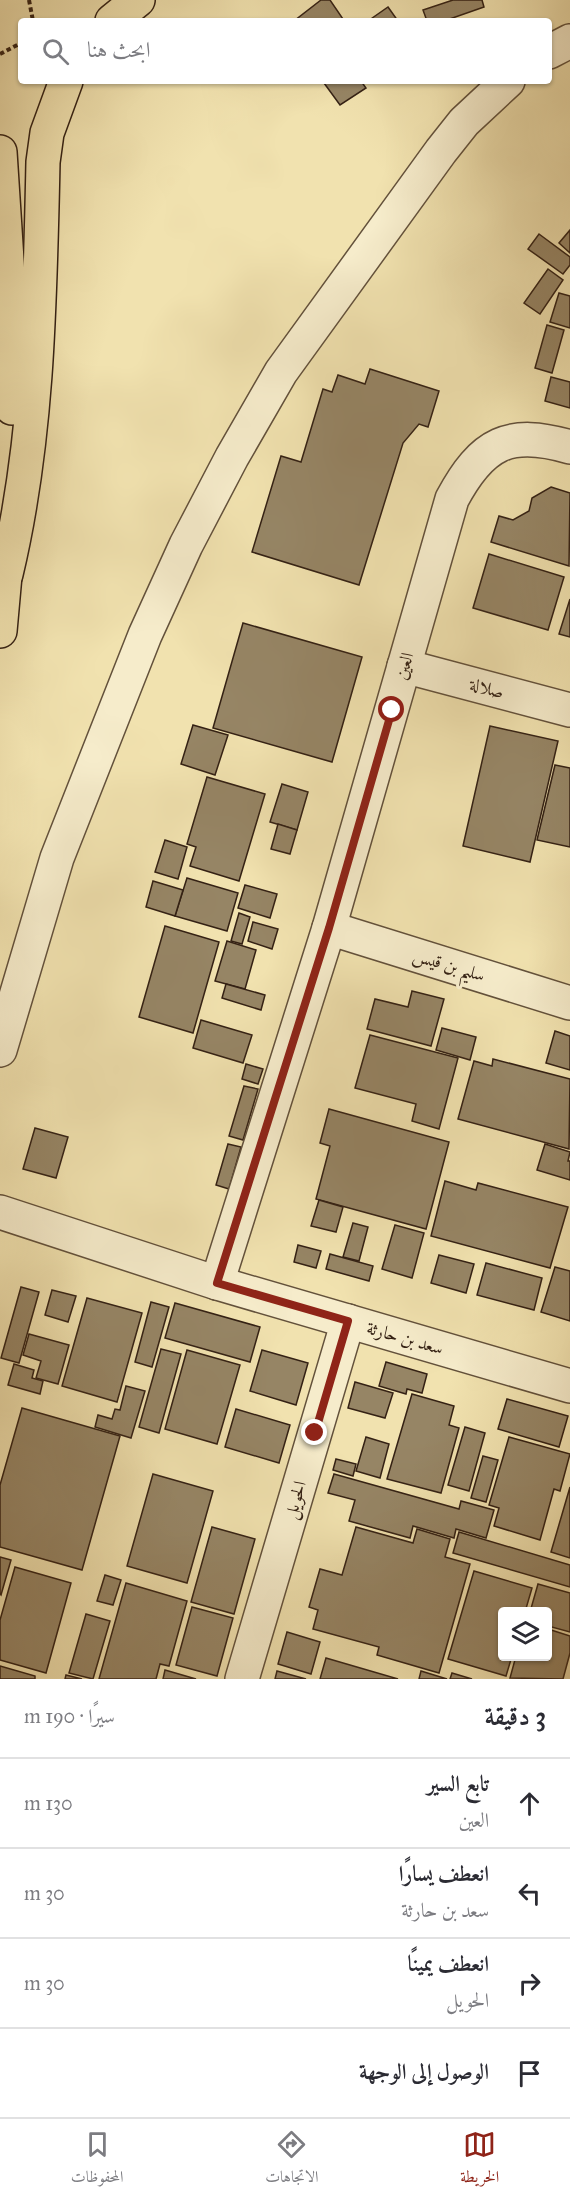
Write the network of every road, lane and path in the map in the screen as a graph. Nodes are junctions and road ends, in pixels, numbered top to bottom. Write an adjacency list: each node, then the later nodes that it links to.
1 (29, 0): 3 (path)
2 (138, 0): 4 (main road)
3 (32, 18)
4 (116, 18)
5 (570, 41): 7 (street)
6 (18, 45): 8 (path)
7 (552, 50)
8 (0, 54)
9 (65, 84): 13 (main road)
10 (505, 84): 19 (street)
11 (0, 152): 13 (main road)
12 (570, 447): 15 (street, العين)
13 (6, 574): 14 (main road)
14 (0, 632)
15 (404, 666): 16 (street, صلالة); 17 (street, العين)
16 (570, 710)
17 (329, 928): 18 (street, سليم بن قيس); 21 (street, العين)
18 (570, 1003)
19 (0, 1050)
20 (0, 1212): 21 (street, سعد بن حارثة)
21 (217, 1283): 22 (street, سعد بن حارثة)
22 (348, 1321): 23 (street, سعد بن حارثة); 24 (street, الحويل)
23 (570, 1386)
24 (242, 1679)

